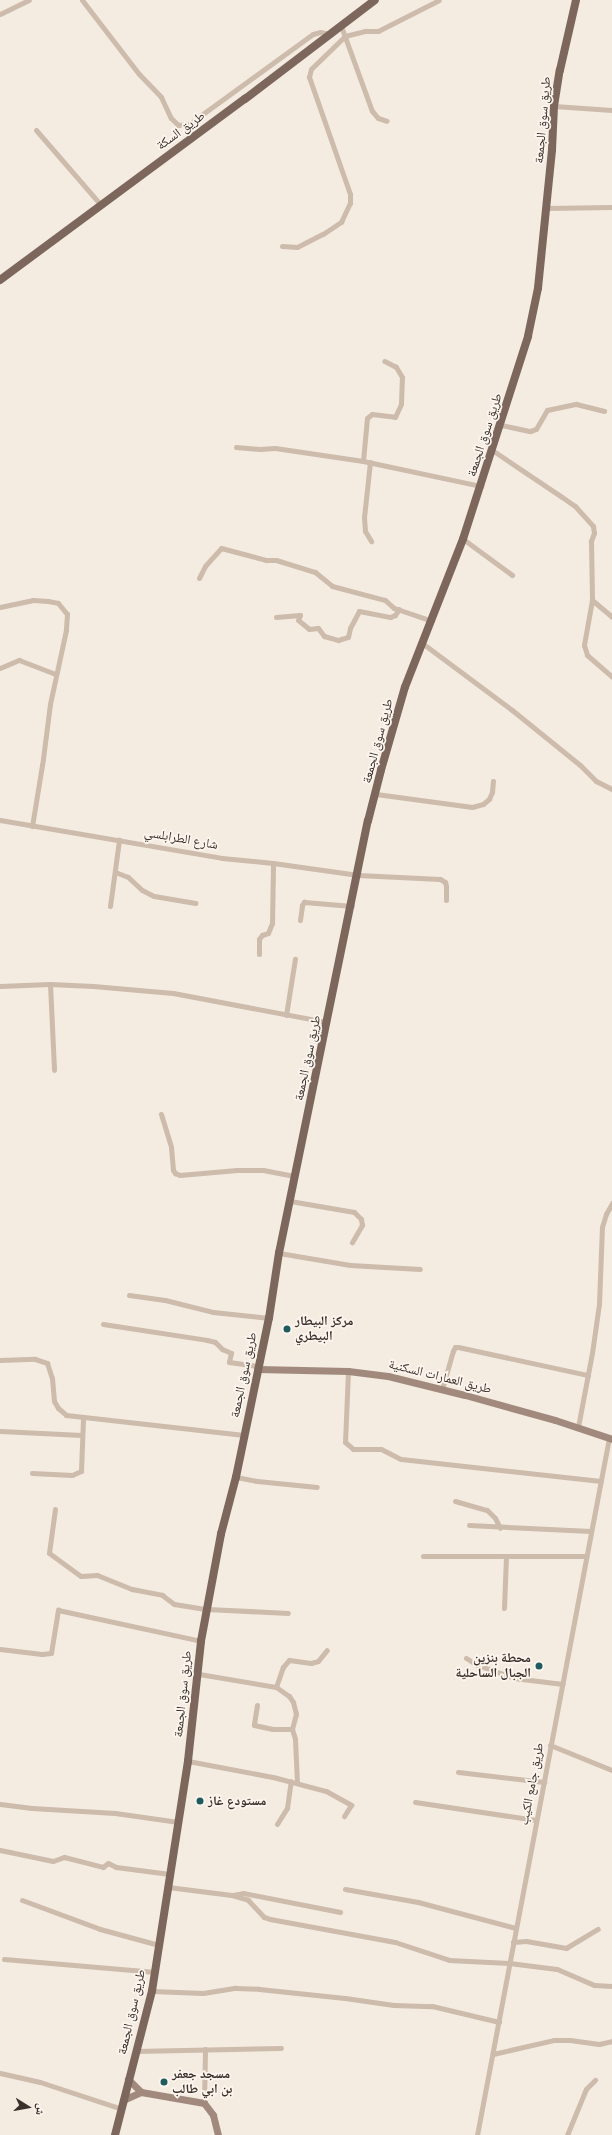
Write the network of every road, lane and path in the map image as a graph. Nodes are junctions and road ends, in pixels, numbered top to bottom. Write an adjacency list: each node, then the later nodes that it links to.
1 (29, 0): 6 (street)
2 (82, 0): 8 (street)
3 (375, 0): 7 (main road, طريق السكة)
4 (439, 0): 9 (street)
5 (576, 0): 10 (main road, طريق سوق الجمعة)
6 (0, 14)
7 (341, 26): 8 (main road, طريق السكة); 9 (street)
8 (330, 34): 14 (main road, طريق السكة)
9 (345, 36): 12 (street); 17 (street)
10 (554, 106): 11 (street); 16 (main road, طريق سوق الجمعة)
11 (612, 110)
12 (387, 121)
13 (36, 130): 14 (street)
14 (101, 206): 18 (main road, طريق السكة)
15 (612, 207): 16 (street)
16 (546, 208): 21 (main road, طريق سوق الجمعة)
17 (282, 246)
18 (0, 278)
19 (384, 361): 24 (street)
20 (604, 411): 21 (street)
21 (501, 425): 23 (main road, طريق سوق الجمعة)
22 (236, 447): 24 (street)
23 (492, 450): 26 (main road, طريق سوق الجمعة); 31 (street)
24 (363, 461): 25 (street)
25 (370, 462): 26 (street); 28 (street)
26 (481, 486): 27 (main road, طريق سوق الجمعة)
27 (463, 539): 29 (street); 36 (main road, طريق سوق الجمعة)
28 (371, 541)
29 (512, 575)
30 (199, 578): 33 (street)
31 (592, 600): 35 (street); 40 (street)
32 (0, 607): 39 (street)
33 (400, 609): 34 (street); 36 (street)
34 (276, 617)
35 (612, 617)
36 (432, 622): 37 (main road, طريق سوق الجمعة)
37 (422, 643): 42 (street); 43 (main road, طريق سوق الجمعة)
38 (0, 668): 39 (street)
39 (55, 674): 45 (street)
40 (612, 677)
41 (493, 781): 43 (street)
42 (612, 789)
43 (376, 794): 49 (main road, طريق سوق الجمعة)
44 (0, 820): 45 (street, شارع الطرابلسي)
45 (32, 826): 46 (street, شارع الطرابلسي)
46 (119, 840): 47 (street, شارع الطرابلسي); 48 (street)
47 (273, 863): 49 (street, شارع الطرابلسي); 55 (street)
48 (115, 872): 51 (street); 52 (street)
49 (358, 875): 50 (street, شارع الطرابلسي); 53 (main road, طريق سوق الجمعة)
50 (446, 900)
51 (195, 903)
52 (110, 906)
53 (352, 906): 54 (street); 60 (main road, طريق سوق الجمعة)
54 (300, 920)
55 (259, 954)
56 (295, 959): 59 (street)
57 (50, 984): 58 (street); 59 (street); 61 (street)
58 (0, 986)
59 (286, 1015): 60 (street)
60 (328, 1022): 63 (main road, طريق سوق الجمعة)
61 (54, 1070)
62 (161, 1114): 63 (street)
63 (295, 1176): 64 (main road, طريق سوق الجمعة)
64 (290, 1202): 66 (street); 67 (main road, طريق سوق الجمعة)
65 (612, 1203): 75 (street)
66 (352, 1242)
67 (279, 1253): 68 (street); 70 (main road, طريق سوق الجمعة)
68 (420, 1270)
69 (129, 1295): 70 (street)
70 (269, 1318): 73 (main road, طريق سوق الجمعة)
71 (103, 1324): 73 (street)
72 (0, 1360): 77 (street)
73 (258, 1368): 74 (main road, طريق العمارات السكنية); 81 (main road, طريق سوق الجمعة)
74 (348, 1371): 76 (main road, طريق العمارات السكنية); 85 (street)
75 (588, 1375): 76 (street); 78 (street)
76 (442, 1389): 78 (main road, طريق العمارات السكنية)
77 (83, 1418): 80 (street); 81 (street)
78 (578, 1427): 82 (main road, طريق العمارات السكنية)
79 (0, 1431): 80 (street)
80 (82, 1435): 83 (street)
81 (244, 1435): 84 (main road, طريق سوق الجمعة)
82 (610, 1438): 85 (street, طريق جامع الكيب)
83 (32, 1472)
84 (236, 1477): 86 (street); 96 (main road, طريق سوق الجمعة)
85 (601, 1481): 91 (street, طريق جامع الكيب)
86 (317, 1487)
87 (455, 1501): 90 (street)
88 (55, 1509): 96 (street)
89 (469, 1526): 90 (street)
90 (500, 1528): 91 (street)
91 (591, 1531): 93 (street, طريق جامع الكيب)
92 (423, 1556): 94 (street)
93 (586, 1556): 94 (street); 103 (street, طريق جامع الكيب)
94 (506, 1557): 95 (street)
95 (504, 1608)
96 (207, 1609): 97 (street); 98 (main road, طريق سوق الجمعة)
97 (288, 1613)
98 (201, 1641): 99 (street); 102 (main road, طريق سوق الجمعة)
99 (0, 1649)
100 (327, 1650): 104 (street)
101 (466, 1658): 103 (street)
102 (199, 1674): 104 (street); 108 (main road, طريق سوق الجمعة)
103 (563, 1684): 107 (street, طريق جامع الكيب)
104 (276, 1687): 106 (street)
105 (257, 1705): 106 (street)
106 (292, 1729): 113 (street)
107 (550, 1746): 109 (street); 112 (street, طريق جامع الكيب)
108 (188, 1761): 111 (street); 118 (main road, طريق سوق الجمعة)
109 (612, 1770)
110 (458, 1772): 112 (street)
111 (291, 1781): 113 (street); 119 (street)
112 (544, 1782): 117 (street, طريق جامع الكيب)
113 (297, 1783): 116 (street)
114 (415, 1802): 117 (street)
115 (0, 1804): 118 (street)
116 (344, 1816)
117 (536, 1820): 127 (street, طريق جامع الكيب)
118 (178, 1822): 121 (main road, طريق سوق الجمعة)
119 (277, 1824)
120 (0, 1850): 121 (street)
121 (170, 1874): 122 (main road, طريق سوق الجمعة)
122 (168, 1887): 124 (street); 130 (main road, طريق سوق الجمعة)
123 (345, 1890): 127 (street)
124 (232, 1895): 126 (street); 132 (street)
125 (22, 1900): 130 (street)
126 (340, 1912)
127 (516, 1928): 129 (street, طريق جامع الكيب)
128 (598, 1929): 129 (street)
129 (513, 1942): 132 (street, طريق جامع الكيب)
130 (159, 1945): 133 (main road, طريق سوق الجمعة)
131 (4, 1959): 133 (street)
132 (509, 1963): 134 (street); 136 (street, طريق جامع الكيب)
133 (155, 1972): 135 (main road, طريق سوق الجمعة)
134 (612, 1986)
135 (152, 1991): 136 (street); 140 (main road, طريق سوق الجمعة)
136 (498, 2022): 141 (street, طريق جامع الكيب)
137 (612, 2041): 141 (street)
138 (281, 2048): 139 (street)
139 (205, 2049): 140 (street); 147 (street)
140 (136, 2051): 143 (main road, طريق سوق الجمعة)
141 (493, 2054): 151 (street, طريق جامع الكيب)
142 (0, 2073): 148 (street)
143 (128, 2079): 145 (main road); 146 (main road, طريق سوق الجمعة)
144 (595, 2080): 152 (street)
145 (141, 2092): 146 (main road); 147 (main road)
146 (123, 2100): 148 (main road, طريق سوق الجمعة)
147 (204, 2103): 150 (main road)
148 (122, 2109): 149 (main road, طريق سوق الجمعة)
149 (116, 2135)
150 (218, 2135)
151 (477, 2135)
152 (567, 2135)

